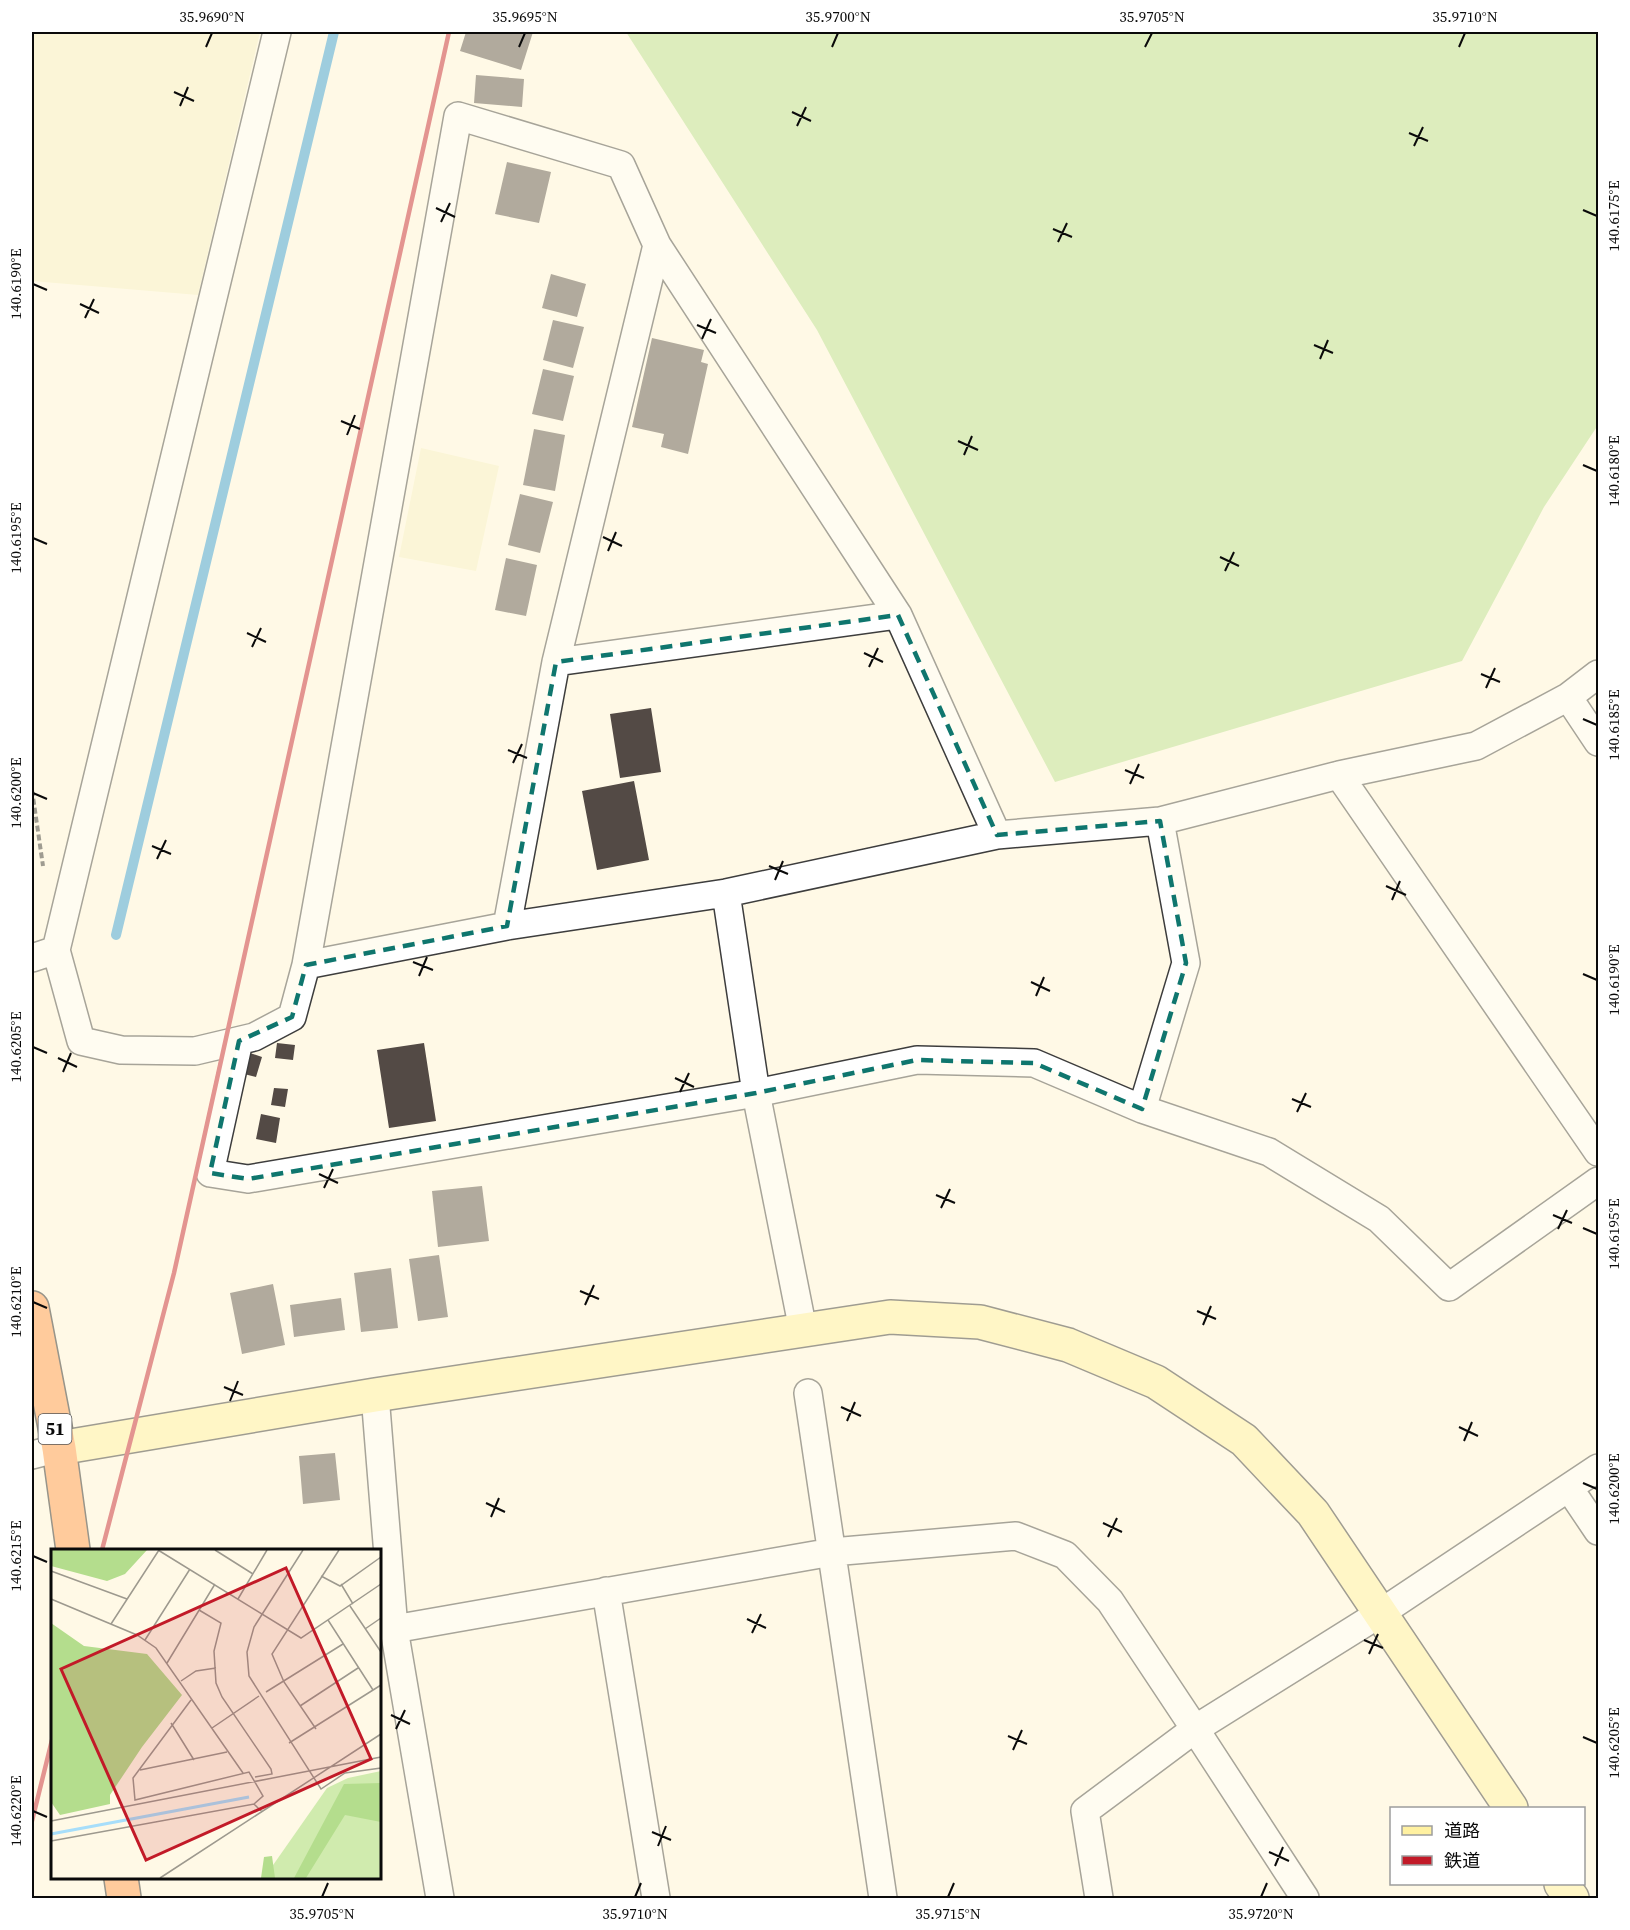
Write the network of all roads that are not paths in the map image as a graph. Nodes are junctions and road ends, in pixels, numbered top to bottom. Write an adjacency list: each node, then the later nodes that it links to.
1 (277, 32): 13 (street)
2 (657, 244): 3 (street); 4 (street); 14 (street)
3 (898, 615): 4 (street); 10 (street)
4 (556, 662): 12 (street)
5 (1599, 674): 6 (street)
6 (1568, 697): 7 (street); 8 (street)
7 (1599, 742)
8 (1339, 775): 9 (street); 18 (street)
9 (1160, 820): 10 (street); 17 (street)
10 (997, 835): 11 (street)
11 (726, 893): 12 (street); 16 (street)
12 (507, 926): 14 (street)
13 (44, 954): 15 (street)
14 (306, 965): 15 (street)
15 (239, 1041): 16 (street)
16 (756, 1093): 17 (street); 21 (street)
17 (1142, 1109): 19 (street)
18 (1599, 1152)
19 (1599, 1181)
20 (32, 1308): 24 (highway, 51)
21 (802, 1330): 23 (street); 31 (street)
22 (808, 1393): 29 (street)
23 (375, 1395): 24 (street); 32 (street)
24 (45, 1452): 28 (highway, 51)
25 (1599, 1468): 26 (street)
26 (1569, 1488): 27 (street); 31 (street)
27 (1599, 1531)
28 (72, 1549)
29 (832, 1552): 30 (street); 33 (street); 40 (street)
30 (606, 1591): 32 (street); 39 (street)
31 (1379, 1614): 33 (street); 34 (street)
32 (394, 1629): 38 (street)
33 (1196, 1729): 41 (street); 42 (street)
34 (1510, 1807)
35 (121, 1879): 37 (highway)
36 (1562, 1885): 43 (street)
37 (124, 1899)
38 (440, 1899)
39 (656, 1899)
40 (883, 1899)
41 (1100, 1899)
42 (1305, 1899)
43 (1572, 1899)

